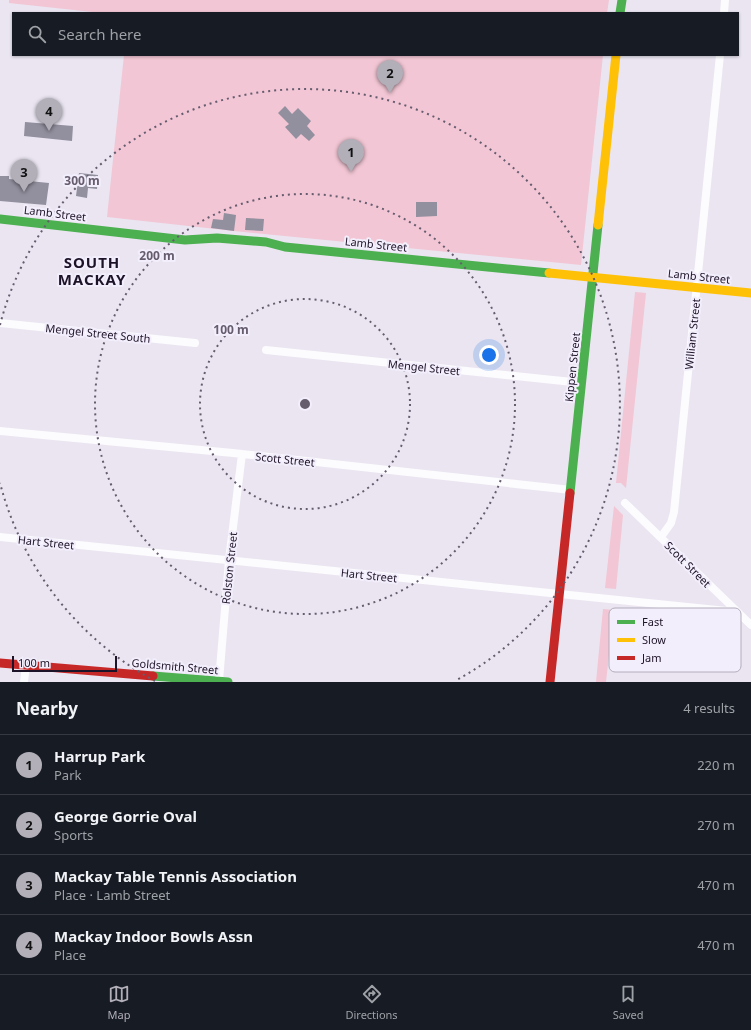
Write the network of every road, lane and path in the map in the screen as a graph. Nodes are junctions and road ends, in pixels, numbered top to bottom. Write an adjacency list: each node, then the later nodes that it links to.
1 (622, 0): 3 (street)
2 (725, 0): 4 (street)
3 (620, 12)
4 (724, 12)
5 (616, 56): 8 (street, Kippen Street)
6 (720, 56): 9 (street, William Street)
7 (0, 219): 8 (street, Lamb Street)
8 (593, 278): 9 (street, Lamb Street); 14 (street, Kippen Street)
9 (696, 288): 10 (street, Lamb Street); 19 (street, William Street)
10 (751, 293)
11 (0, 323): 12 (street, Mengel Street South)
12 (195, 344)
13 (266, 350): 14 (street, Mengel Street)
14 (582, 383): 17 (street, Kippen Street)
15 (0, 431): 16 (street, Scott Street)
16 (242, 454): 17 (street, Scott Street); 21 (street, Rolston Street)
17 (571, 490): 22 (street, Kippen Street)
18 (625, 503): 19 (street, Scott Street)
19 (661, 537): 24 (street, Scott Street)
20 (0, 538): 21 (street, Hart Street)
21 (229, 560): 22 (street, Hart Street); 30 (street, Rolston Street)
22 (560, 594): 23 (street, Hart Street); 31 (street, Kippen Street)
23 (698, 608)
24 (733, 608)
25 (741, 616): 26 (street, Scott Street)
26 (751, 625)
27 (0, 663): 28 (street, Goldsmith Street)
28 (26, 665): 29 (street); 30 (street, Goldsmith Street)
29 (24, 682)
30 (224, 682)
31 (550, 682)

